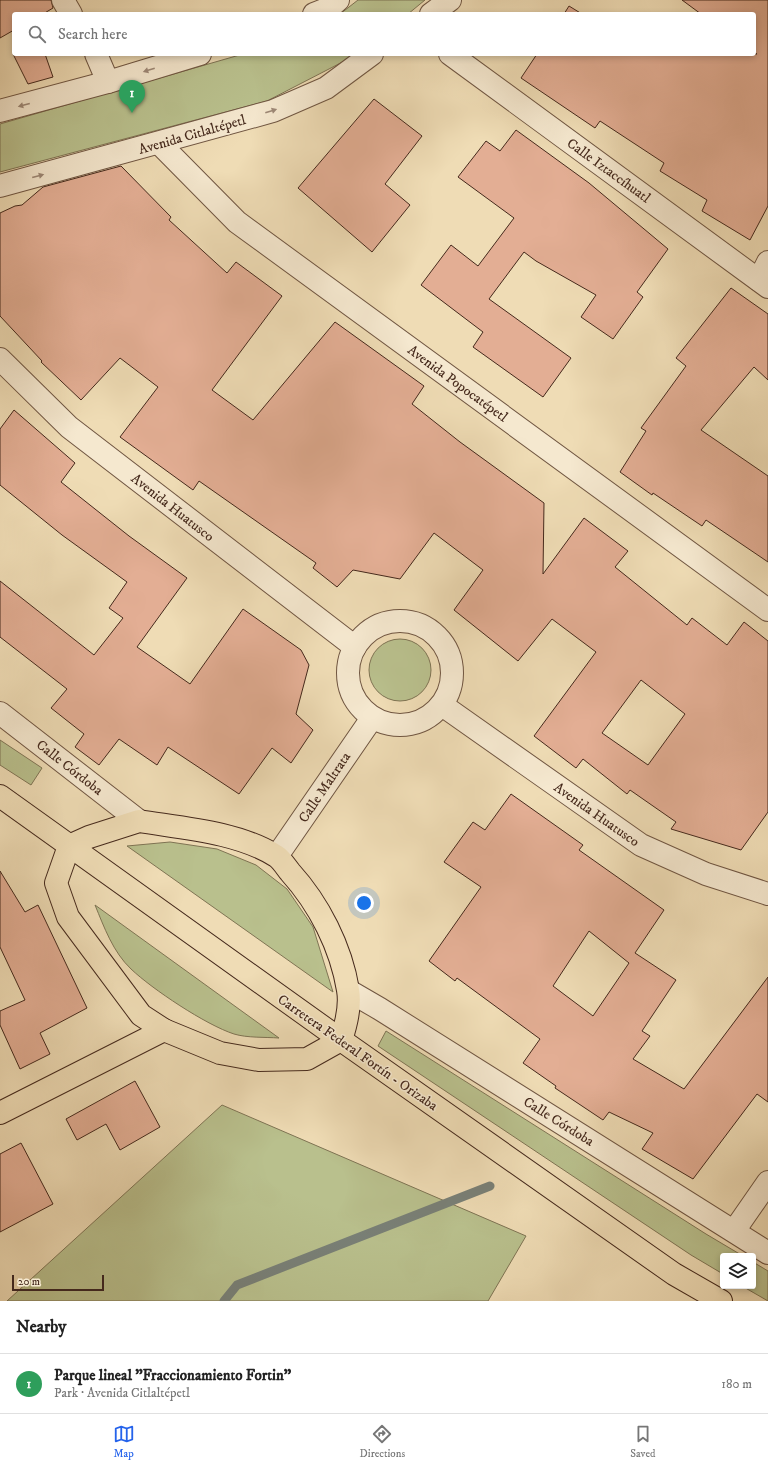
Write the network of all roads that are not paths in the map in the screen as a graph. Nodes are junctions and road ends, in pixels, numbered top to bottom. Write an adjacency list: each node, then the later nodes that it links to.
1 (63, 0): 4 (street)
2 (338, 0): 5 (street)
3 (450, 0): 6 (street)
4 (70, 12)
5 (319, 12)
6 (434, 12)
7 (97, 56): 11 (street)
8 (193, 56): 11 (street, one-way to 11)
9 (369, 56): 13 (street, Avenida Citlaltépetl, one-way to 9)
10 (453, 56): 15 (street, Calle Iztaccíhuatl)
11 (108, 82): 12 (street, one-way to 12)
12 (0, 111)
13 (159, 144): 14 (street, Avenida Citlaltépetl, one-way to 13); 17 (street, Avenida Popocatépetl)
14 (0, 186)
15 (765, 276)
16 (0, 359): 18 (street, Avenida Huatusco)
17 (768, 610)
18 (354, 647): 19 (street); 21 (street)
19 (442, 705): 21 (street); 26 (street, Avenida Huatusco)
20 (0, 713): 23 (street, Calle Córdoba)
21 (372, 718): 25 (street, Calle Maltrata)
22 (0, 796): 24 (main road, Carretera Federal Fortín - Orizaba)
23 (139, 821): 24 (main road); 25 (main road)
24 (69, 846): 28 (main road); 29 (main road, Carretera Federal Fortín - Orizaba)
25 (277, 856): 27 (main road)
26 (768, 894)
27 (348, 991): 29 (main road); 32 (street, Calle Córdoba)
28 (164, 1030): 29 (main road); 30 (main road)
29 (341, 1040): 34 (main road, Carretera Federal Fortín - Orizaba)
30 (0, 1113)
31 (768, 1182): 32 (street)
32 (734, 1231): 33 (street, Calle Córdoba)
33 (768, 1253)
34 (721, 1301)

